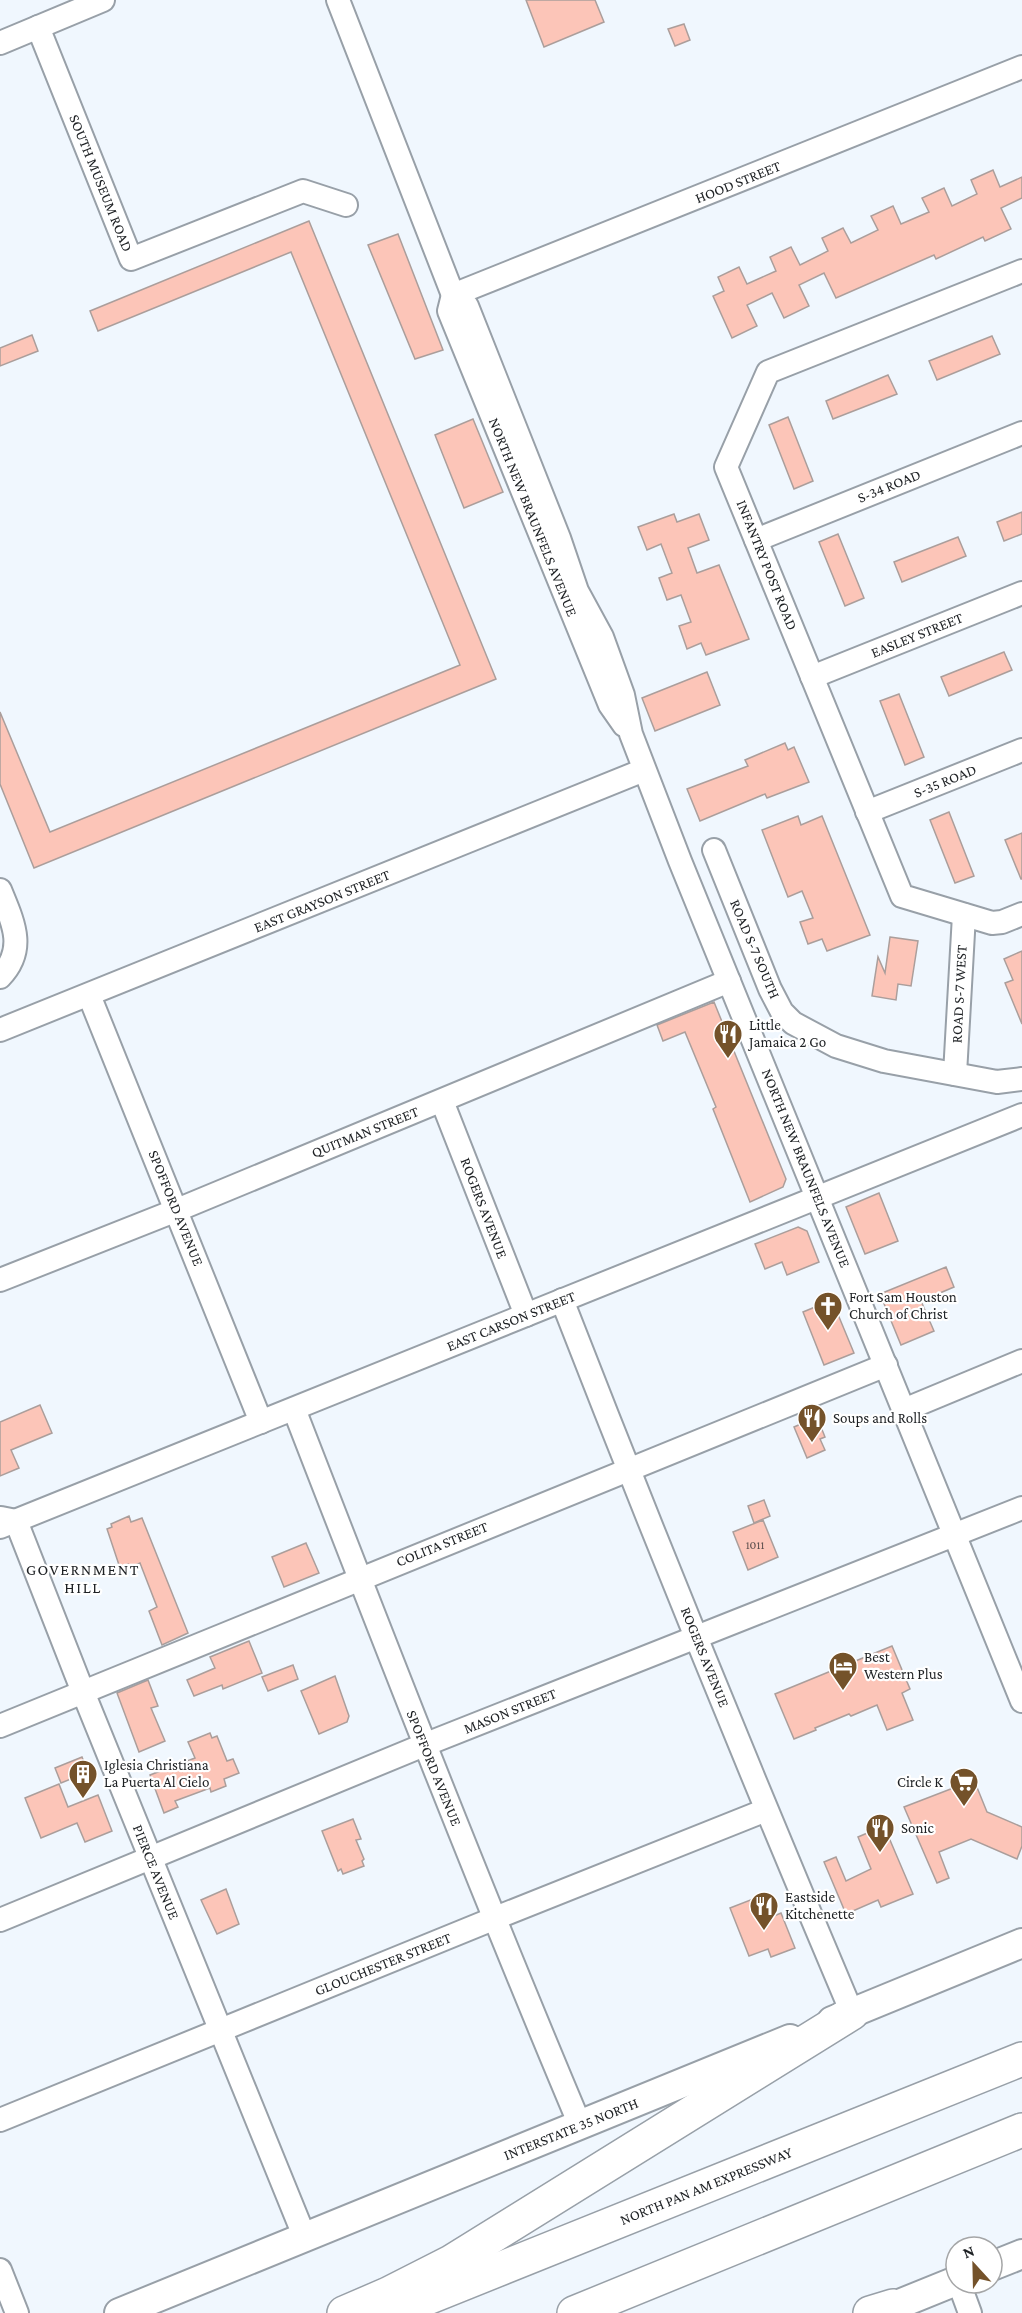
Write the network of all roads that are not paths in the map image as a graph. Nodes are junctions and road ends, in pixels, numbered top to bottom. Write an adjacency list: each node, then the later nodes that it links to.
1 (103, 0): 3 (street)
2 (338, 0): 8 (street, NORTH NEW BRAUNFELS AVENUE)
3 (38, 27): 4 (street); 6 (street, SOUTH MUSEUM ROAD)
4 (0, 43)
5 (1022, 67): 8 (street, HOOD STREET)
6 (346, 205)
7 (1022, 271): 10 (street, INFANTRY POST ROAD)
8 (453, 295): 14 (street, NORTH NEW BRAUNFELS AVENUE)
9 (1022, 433): 10 (street, S-34 ROAD)
10 (756, 540): 12 (street, INFANTRY POST ROAD)
11 (1022, 593): 12 (street, EASLEY STREET)
12 (812, 677): 15 (street, INFANTRY POST ROAD)
13 (1022, 750): 15 (street, S-35 ROAD)
14 (644, 770): 21 (street, NORTH NEW BRAUNFELS AVENUE); 22 (street, EAST GRAYSON STREET)
15 (867, 812): 18 (street, INFANTRY POST ROAD)
16 (714, 850): 24 (street, ROAD S-7 SOUTH)
17 (0, 890): 20 (street)
18 (964, 915): 19 (street, INFANTRY POST ROAD); 24 (street, ROAD S-7 WEST)
19 (1022, 915)
20 (6, 969)
21 (729, 981): 26 (street, QUITMAN STREET); 28 (street, NORTH NEW BRAUNFELS AVENUE)
22 (89, 995): 23 (street, EAST GRAYSON STREET); 29 (street, SPOFFORD AVENUE)
23 (0, 1030)
24 (955, 1074): 25 (street, ROAD S-7 SOUTH)
25 (1022, 1079)
26 (442, 1101): 29 (street, QUITMAN STREET); 32 (street, ROGERS AVENUE)
27 (1022, 1114): 28 (street, EAST CARSON STREET)
28 (818, 1197): 31 (street, EAST CARSON STREET); 34 (street, NORTH NEW BRAUNFELS AVENUE)
29 (177, 1210): 30 (street, QUITMAN STREET); 37 (street, SPOFFORD AVENUE)
30 (0, 1280)
31 (562, 1300): 32 (street, EAST CARSON STREET); 38 (street, ROGERS AVENUE)
32 (526, 1315): 35 (street, EAST CARSON STREET)
33 (1022, 1361): 36 (street)
34 (886, 1365): 36 (street, NORTH NEW BRAUNFELS AVENUE); 38 (street, COLITA STREET)
35 (294, 1409): 37 (street, EAST CARSON STREET); 42 (street, SPOFFORD AVENUE)
36 (904, 1410): 41 (street, NORTH NEW BRAUNFELS AVENUE)
37 (261, 1422): 40 (street, EAST CARSON STREET)
38 (628, 1469): 42 (street, COLITA STREET); 43 (street, ROGERS AVENUE)
39 (1022, 1508): 41 (street, MASON STREET)
40 (5, 1522): 44 (street, PIERCE AVENUE)
41 (953, 1535): 43 (street, MASON STREET); 45 (street, NORTH NEW BRAUNFELS AVENUE)
42 (358, 1579): 44 (street, COLITA STREET); 47 (street, SPOFFORD AVENUE)
43 (697, 1637): 47 (street, MASON STREET); 48 (street, ROGERS AVENUE)
44 (83, 1692): 46 (street, COLITA STREET); 49 (street, PIERCE AVENUE)
45 (1022, 1701)
46 (0, 1726)
47 (424, 1745): 49 (street, MASON STREET); 50 (street, SPOFFORD AVENUE)
48 (766, 1810): 50 (street, GLOUCHESTER STREET); 53 (street, ROGERS AVENUE)
49 (151, 1860): 51 (street, MASON STREET); 54 (street, PIERCE AVENUE)
50 (493, 1918): 54 (street, GLOUCHESTER STREET); 57 (street, SPOFFORD AVENUE)
51 (0, 1920)
52 (1022, 1943): 53 (main road, INTERSTATE 35 NORTH)
53 (852, 2013): 57 (main road, INTERSTATE 35 NORTH); 68 (highway)
54 (220, 2031): 56 (street, GLOUCHESTER STREET); 59 (street, PIERCE AVENUE)
55 (1022, 2059): 69 (highway, NORTH PAN AM EXPRESSWAY)
56 (0, 2120)
57 (580, 2125): 59 (main road, INTERSTATE 35 NORTH)
58 (1022, 2130): 70 (highway)
59 (305, 2238): 67 (main road, INTERSTATE 35 NORTH)
60 (1022, 2254): 61 (main road)
61 (1004, 2261)
62 (0, 2270): 66 (street)
63 (944, 2287): 65 (main road)
64 (962, 2295): 71 (street)
65 (880, 2311)
66 (17, 2313)
67 (119, 2313)
68 (344, 2313)
69 (390, 2313)
70 (574, 2313)
71 (970, 2313)

